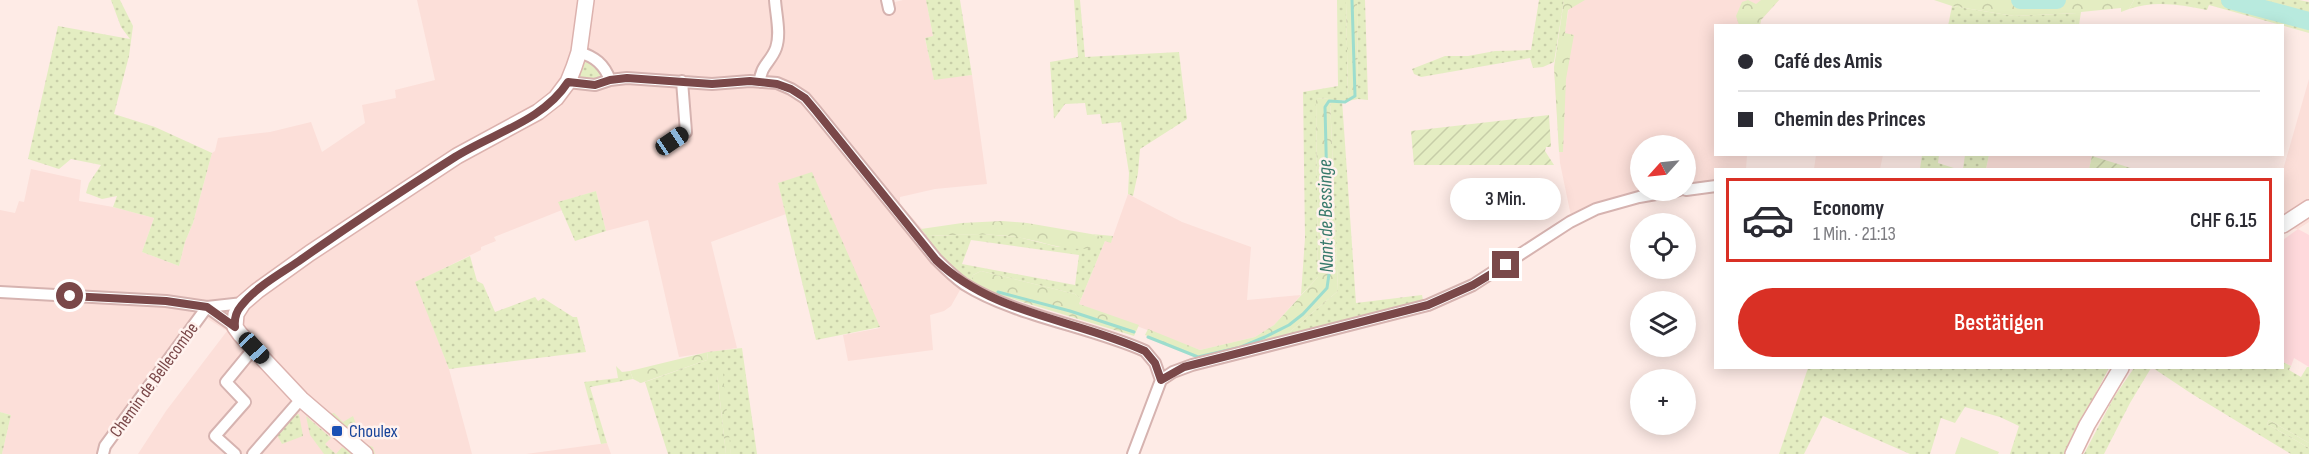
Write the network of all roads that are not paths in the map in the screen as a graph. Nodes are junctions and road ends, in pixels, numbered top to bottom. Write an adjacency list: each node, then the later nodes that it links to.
1 (586, 0): 3 (street)
2 (775, 0): 7 (street)
3 (579, 52): 4 (street); 6 (street)
4 (610, 80): 5 (street); 6 (street)
5 (682, 81): 7 (street); 8 (street)
6 (568, 82): 15 (street)
7 (760, 82): 20 (street)
8 (672, 141)
9 (1714, 186): 10 (street)
10 (1696, 189)
11 (1630, 200): 20 (street)
12 (2309, 208): 13 (street)
13 (2284, 224)
14 (0, 292): 16 (street)
15 (243, 303): 16 (street); 17 (street)
16 (207, 307): 17 (street); 22 (street, Chemin de Bellecombe)
17 (235, 322): 18 (street)
18 (254, 348): 21 (street); 23 (street)
19 (2120, 369): 27 (street)
20 (1161, 380): 26 (street)
21 (301, 399): 24 (street); 25 (street)
22 (103, 454)
23 (235, 454)
24 (253, 454)
25 (365, 454)
26 (1133, 454)
27 (2073, 454)

